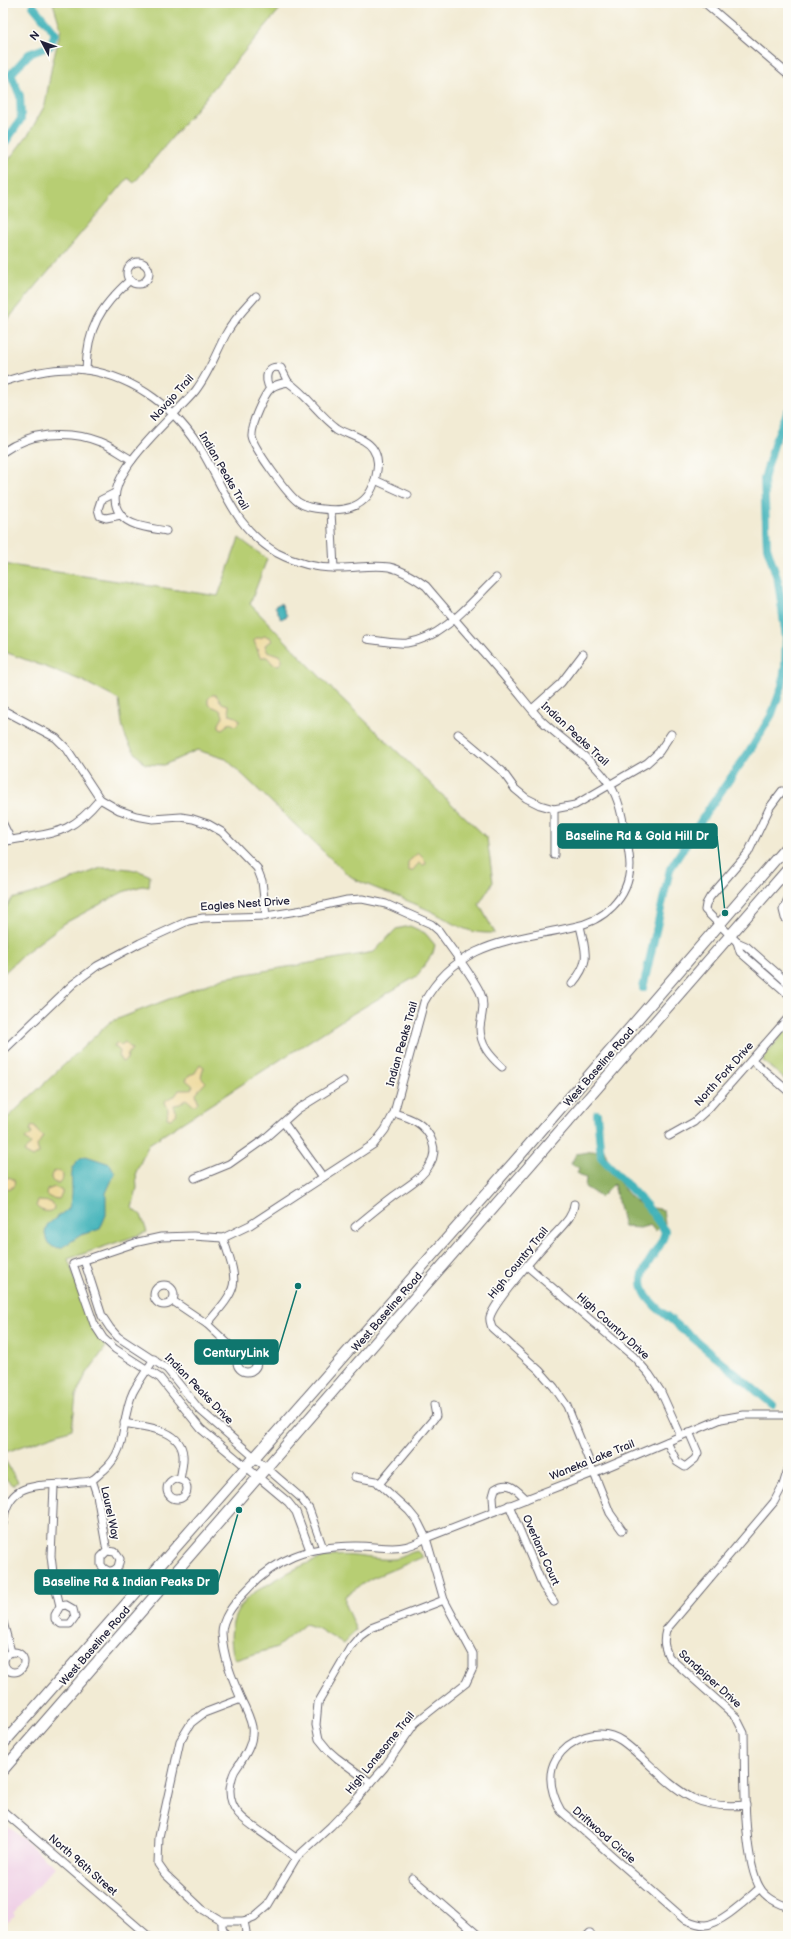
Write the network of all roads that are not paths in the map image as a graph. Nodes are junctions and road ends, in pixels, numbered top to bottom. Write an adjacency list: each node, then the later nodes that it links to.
1 (705, 3): 2 (street)
2 (788, 74)
3 (130, 280): 5 (street)
4 (256, 296): 9 (street, Navajo Trail)
5 (86, 370): 6 (street, Indian Peaks Trail); 9 (street, Indian Peaks Trail)
6 (3, 382)
7 (288, 382): 8 (street); 8 (street); 12 (street)
8 (270, 389): 15 (street)
9 (174, 415): 11 (street, Navajo Trail); 18 (street, Indian Peaks Trail)
10 (3, 452): 11 (street)
11 (132, 460): 13 (street, Navajo Trail)
12 (375, 480): 14 (street); 15 (street)
13 (115, 493): 16 (street); 16 (street, Navajo Trail)
14 (408, 495)
15 (331, 511): 18 (street)
16 (121, 515): 17 (street)
17 (166, 531)
18 (334, 568): 20 (street, Indian Peaks Trail)
19 (496, 578): 20 (street)
20 (454, 618): 21 (street); 23 (street, Indian Peaks Trail)
21 (367, 639)
22 (583, 654): 23 (street)
23 (532, 709): 27 (street, Indian Peaks Trail)
24 (3, 710): 29 (street)
25 (458, 734): 30 (street)
26 (670, 734): 27 (street)
27 (610, 785): 30 (street); 41 (street, Indian Peaks Trail)
28 (782, 792): 40 (street)
29 (100, 799): 32 (street); 38 (street)
30 (554, 809): 35 (street)
31 (3, 824): 32 (street)
32 (11, 840): 33 (street)
33 (3, 842)
34 (788, 845): 40 (main road, West Baseline Road)
35 (554, 855)
36 (788, 869): 42 (main road, West Baseline Road)
37 (788, 900): 39 (street)
38 (266, 916): 43 (street, Eagles Nest Drive); 48 (street, Eagles Nest Drive)
39 (788, 921)
40 (719, 925): 42 (street); 75 (main road, West Baseline Road)
41 (580, 926): 43 (street, Indian Peaks Trail); 45 (street)
42 (733, 938): 44 (street); 46 (street); 77 (main road, West Baseline Road)
43 (459, 961): 50 (street, Eagles Nest Drive); 53 (street, Indian Peaks Trail)
44 (788, 983)
45 (572, 984)
46 (788, 994)
47 (788, 1018): 49 (street, North Fork Drive)
48 (3, 1051)
49 (752, 1060): 52 (street); 55 (street, North Fork Drive)
50 (502, 1067)
51 (344, 1081): 54 (street)
52 (788, 1091)
53 (394, 1113): 57 (street, Indian Peaks Trail); 59 (street)
54 (284, 1123): 56 (street); 57 (street)
55 (669, 1136)
56 (195, 1178)
57 (323, 1178): 60 (street, Indian Peaks Trail)
58 (574, 1204): 63 (street, High Country Trail)
59 (355, 1227)
60 (223, 1238): 61 (street, Indian Peaks Trail); 65 (street)
61 (84, 1260): 62 (street, Indian Peaks Trail); 67 (street, Indian Peaks Drive)
62 (73, 1264): 68 (street, Indian Peaks Drive)
63 (527, 1266): 73 (street, High Country Drive); 79 (street, High Country Trail)
64 (172, 1301): 65 (street)
65 (207, 1324): 66 (street)
66 (240, 1355)
67 (154, 1359): 68 (street); 75 (street, Indian Peaks Drive)
68 (147, 1369): 71 (street); 76 (street, Indian Peaks Drive)
69 (434, 1405): 84 (street)
70 (788, 1415): 72 (street, Waneka Lake Trail)
71 (124, 1423): 82 (street); 83 (street)
72 (689, 1432): 73 (street, Waneka Lake Trail); 74 (street)
73 (681, 1436): 74 (street, Waneka Lake Trail)
74 (667, 1442): 79 (street, Waneka Lake Trail)
75 (255, 1457): 76 (main road, West Baseline Road); 77 (street, Indian Peaks Drive)
76 (246, 1467): 80 (street, Indian Peaks Drive); 101 (main road, West Baseline Road)
77 (267, 1467): 80 (main road, West Baseline Road); 92 (street, Indian Peaks Drive)
78 (788, 1469): 104 (street, Sandpiper Drive)
79 (592, 1473): 86 (street, Waneka Lake Trail); 90 (street, High Country Trail)
80 (258, 1477): 93 (street, Indian Peaks Drive); 102 (main road, West Baseline Road)
81 (355, 1477): 84 (street)
82 (92, 1480): 85 (street); 94 (street, Laurel Way)
83 (180, 1480)
84 (379, 1484): 91 (street, High Lonesome Trail)
85 (54, 1486): 89 (street); 97 (street)
86 (526, 1499): 87 (street, Waneka Lake Trail); 88 (street)
87 (509, 1505): 88 (street, Waneka Lake Trail); 96 (street, Overland Court)
88 (494, 1510): 91 (street, Waneka Lake Trail)
89 (3, 1524)
90 (622, 1530)
91 (426, 1538): 92 (street, Waneka Lake Trail); 95 (street, High Lonesome Trail)
92 (323, 1548): 93 (street, Waneka Lake Trail)
93 (310, 1550): 100 (street, Waneka Lake Trail)
94 (107, 1551)
95 (444, 1600): 103 (street, High Lonesome Trail); 103 (street)
96 (554, 1602)
97 (60, 1606)
98 (3, 1622): 99 (street)
99 (11, 1652)
100 (241, 1699): 106 (street, Waneka Lake Trail); 110 (street)
101 (3, 1744)
102 (3, 1770)
103 (371, 1783): 106 (street, High Lonesome Trail)
104 (746, 1805): 108 (street, Sandpiper Drive); 108 (street, Driftwood Circle)
105 (3, 1811): 112 (street, North 96th Street)
106 (296, 1858): 111 (street, High Lonesome Trail)
107 (412, 1878): 115 (street)
108 (760, 1888): 109 (street, Sandpiper Drive)
109 (788, 1907)
110 (222, 1921): 111 (street); 113 (street)
111 (244, 1922): 114 (street)
112 (148, 1936)
113 (226, 1936)
114 (244, 1936)
115 (479, 1936)

